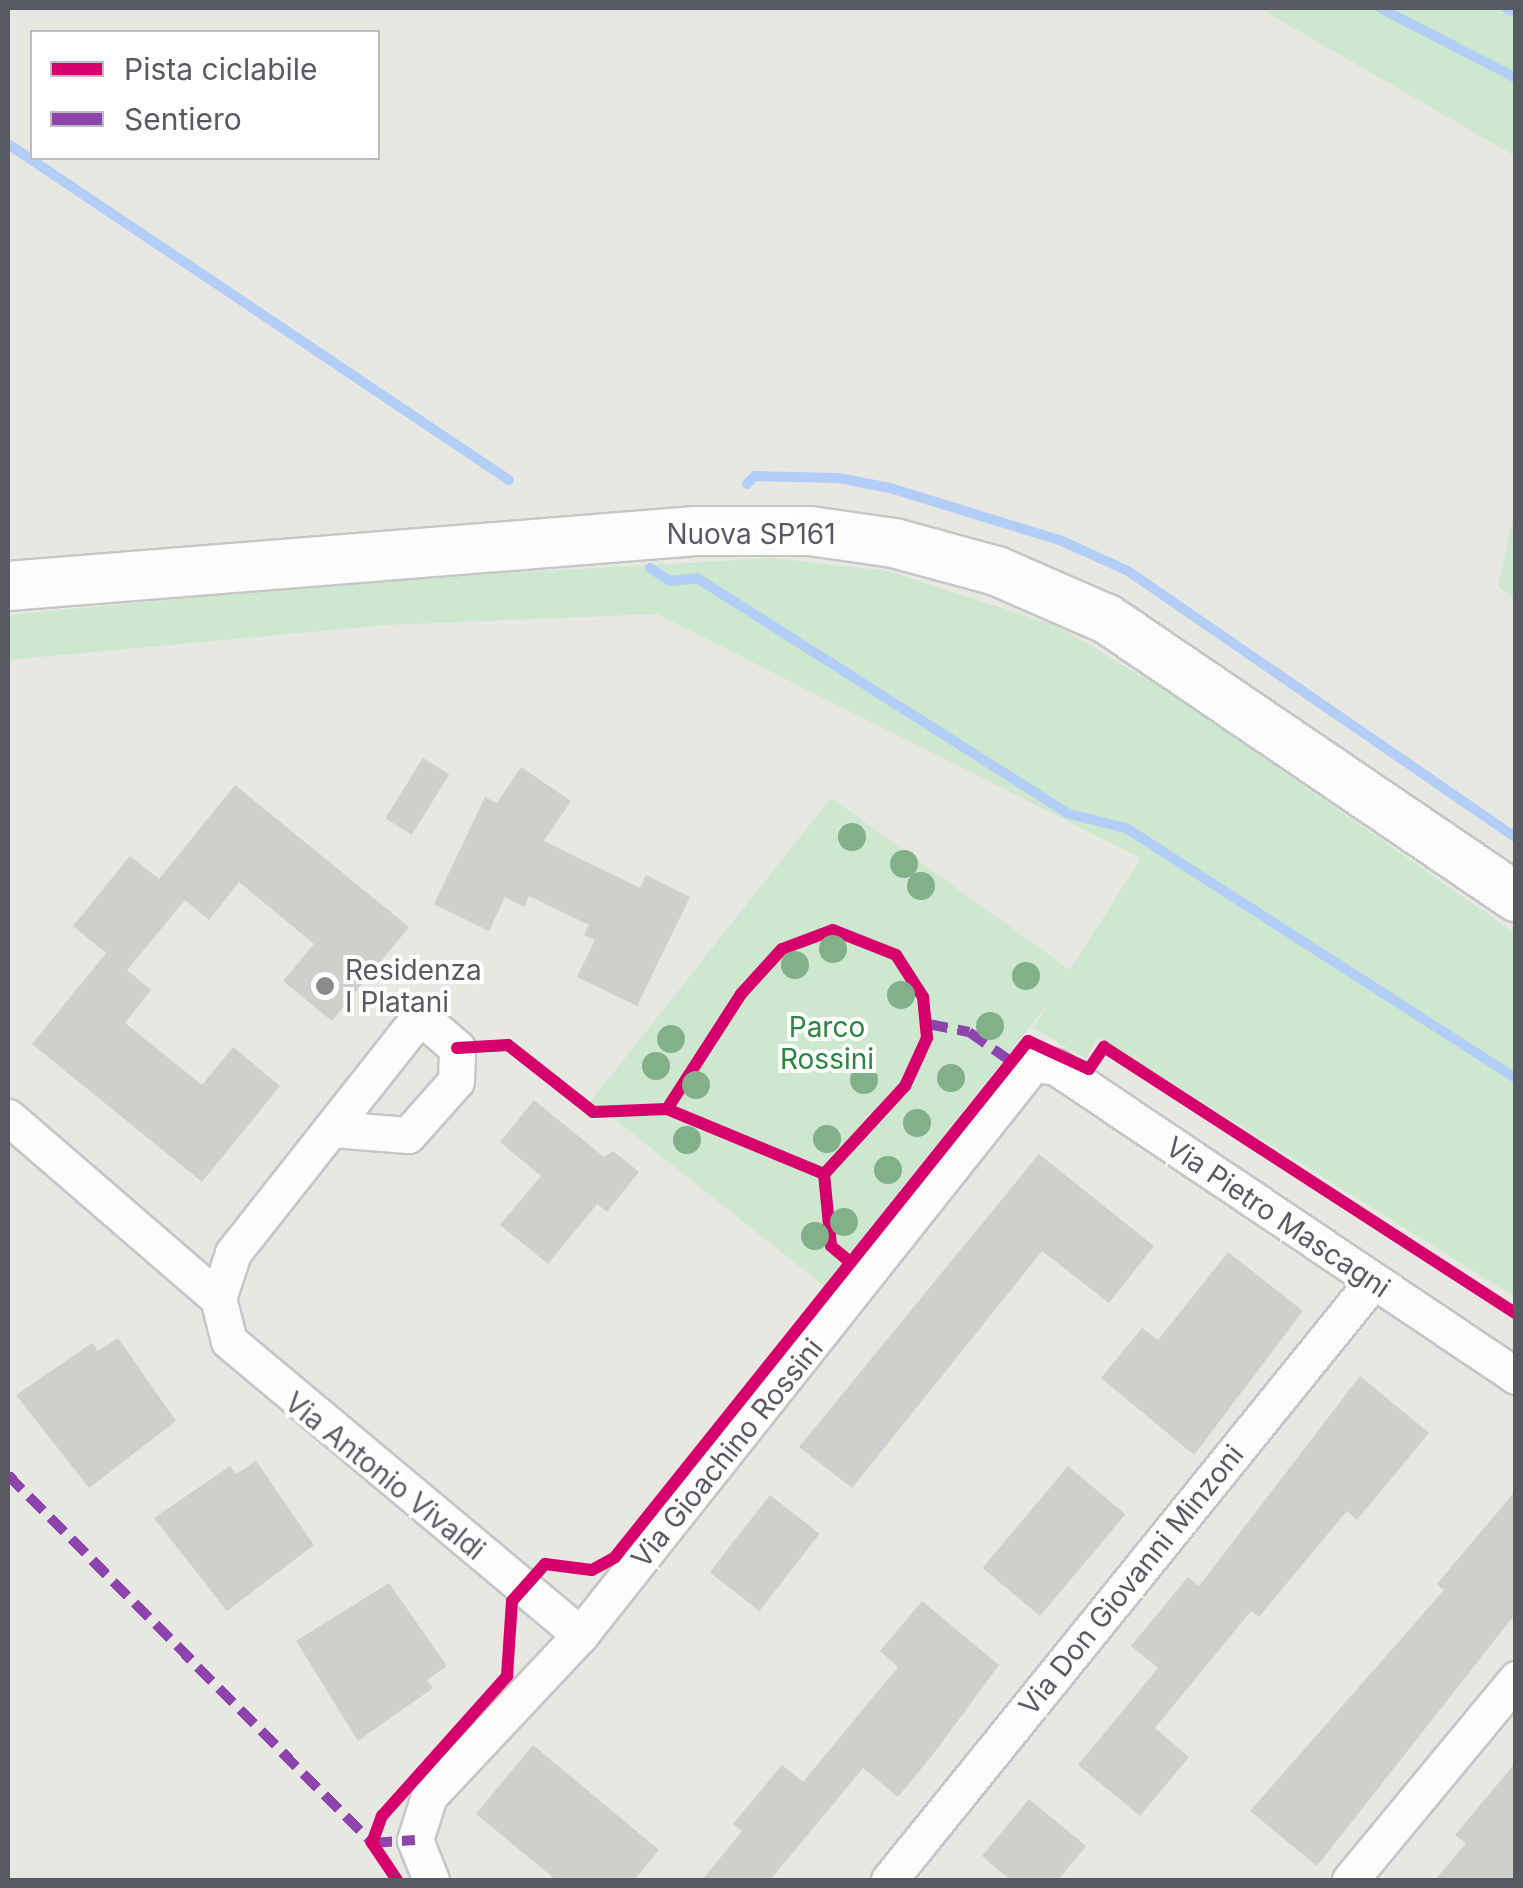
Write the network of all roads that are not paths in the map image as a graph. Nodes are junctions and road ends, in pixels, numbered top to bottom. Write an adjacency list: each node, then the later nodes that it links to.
1 (8, 586): 2 (main road, Nuova SP161)
2 (1516, 898)
3 (1047, 1065): 6 (street, Via Pietro Mascagni); 9 (street, Via Gioachino Rossini)
4 (8, 1117): 7 (street)
5 (334, 1129): 5 (street); 7 (street)
6 (1373, 1280): 8 (street, Via Pietro Mascagni); 12 (street, Via Don Giovanni Minzoni)
7 (218, 1298): 9 (street, Via Antonio Vivaldi)
8 (1516, 1376)
9 (580, 1635): 11 (street, Via Gioachino Rossini)
10 (1516, 1679): 13 (street)
11 (431, 1880)
12 (889, 1880)
13 (1350, 1880)

